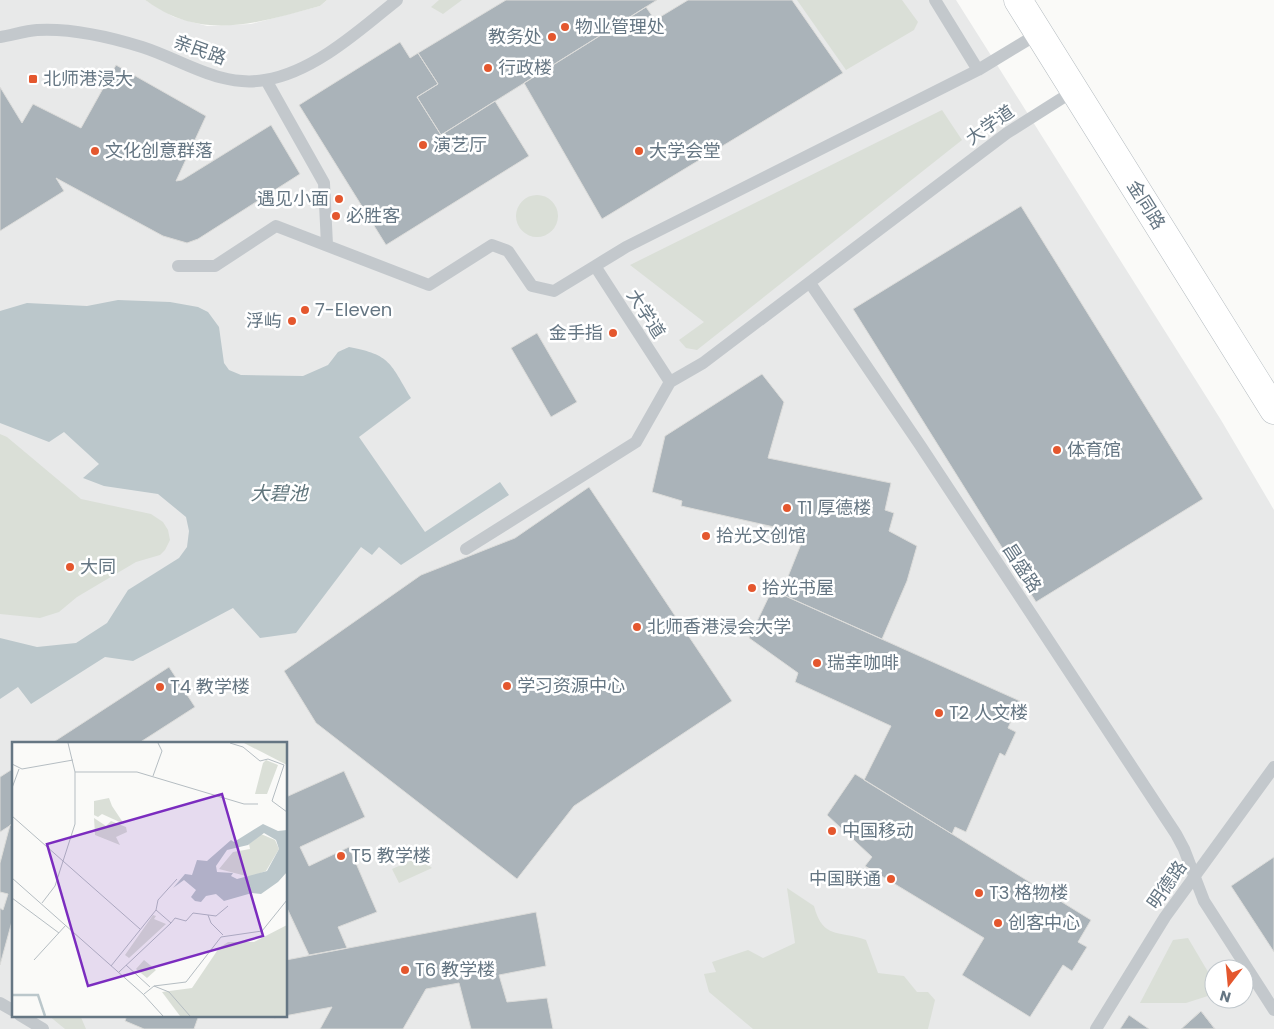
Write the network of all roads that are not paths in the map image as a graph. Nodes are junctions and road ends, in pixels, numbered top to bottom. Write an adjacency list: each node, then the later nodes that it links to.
1 (397, 0): 7 (lane, 亲民路)
2 (935, 0): 6 (lane)
3 (1018, 0): 4 (street, 金同路)
4 (1039, 33): 6 (lane); 8 (street, 金同路)
5 (0, 37): 7 (lane, 亲民路)
6 (978, 70): 11 (lane)
7 (266, 80): 9 (lane)
8 (1075, 90): 12 (lane, 大学道); 14 (street, 金同路)
9 (327, 245): 10 (lane); 11 (lane)
10 (178, 266)
11 (594, 266): 13 (lane, 大学道)
12 (810, 283): 13 (lane, 大学道); 17 (lane, 昌盛路)
13 (670, 382): 15 (lane)
14 (1274, 410)
15 (466, 549)
16 (1274, 767): 17 (lane, 明德路)
17 (1194, 878): 20 (lane, 昌盛路); 23 (lane, 明德路)
18 (0, 1003): 19 (lane)
19 (12, 1010)
20 (1274, 1010)
21 (22, 1016): 22 (lane)
22 (42, 1029)
23 (1096, 1029)

